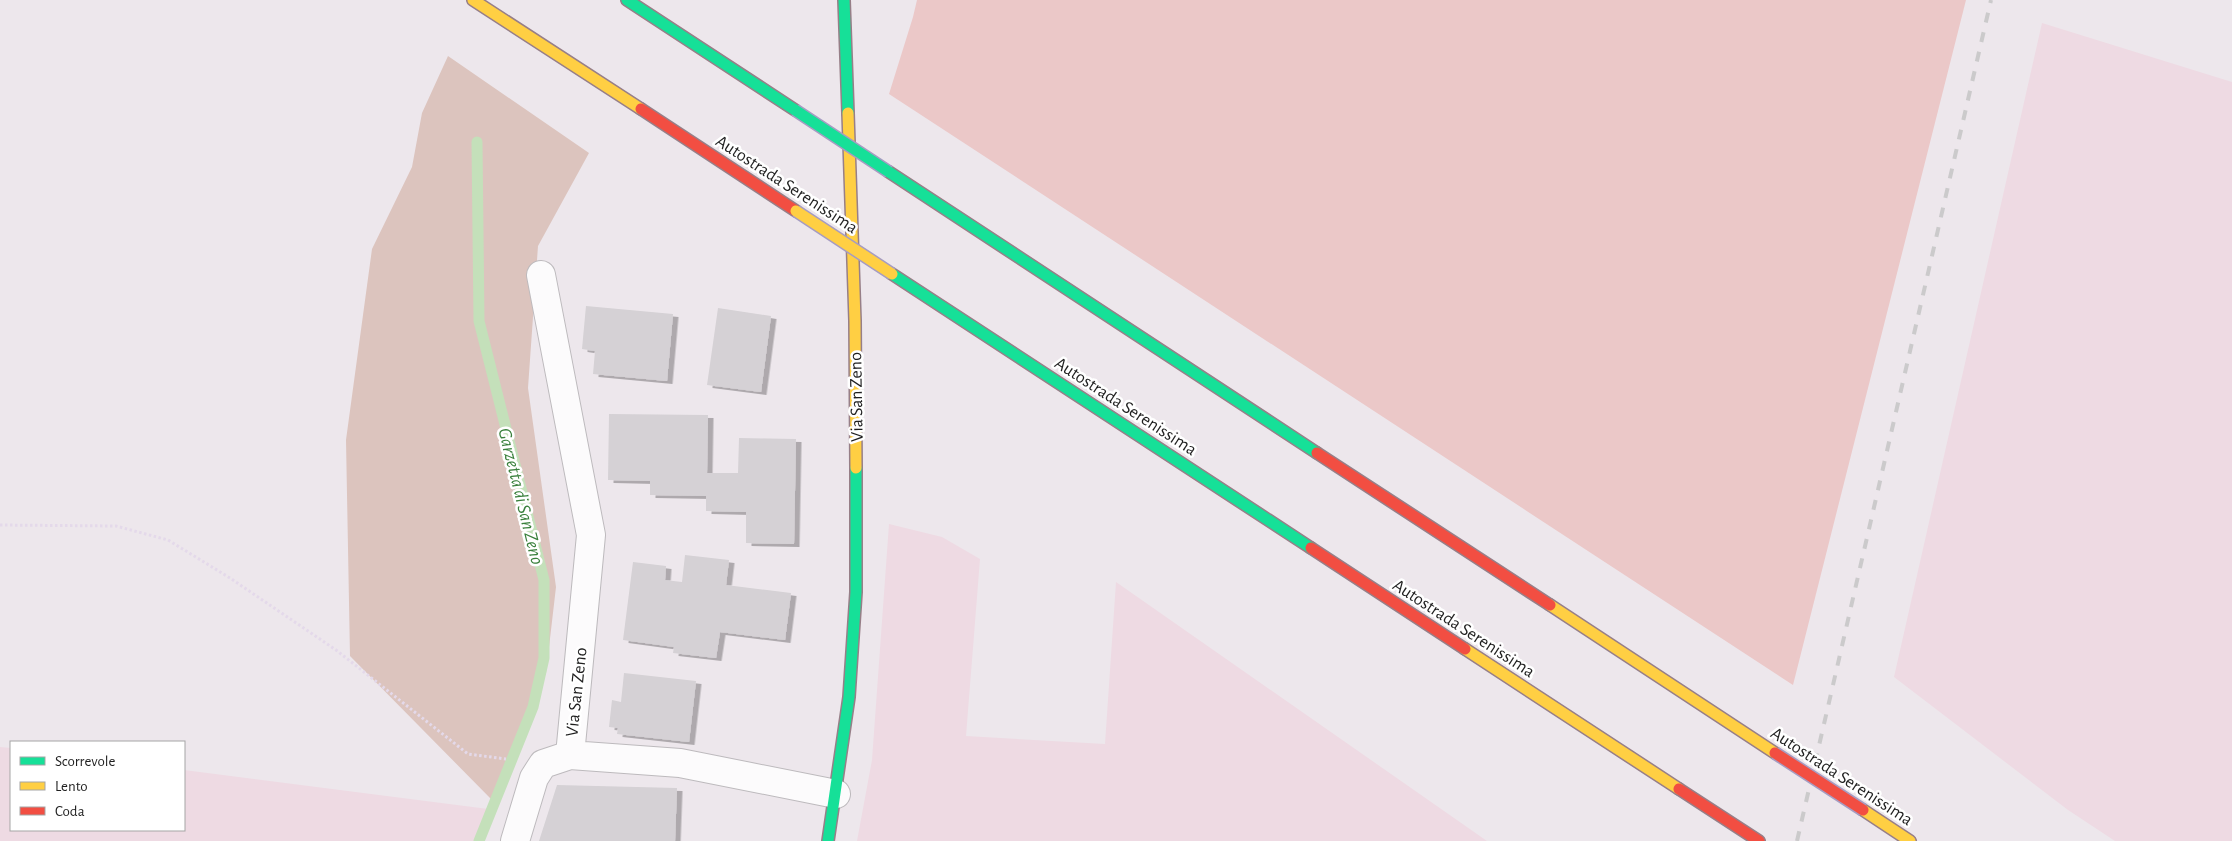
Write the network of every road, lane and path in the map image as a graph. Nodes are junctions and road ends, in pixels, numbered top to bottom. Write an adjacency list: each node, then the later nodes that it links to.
1 (473, 0): 9 (main road, Autostrada Serenissima, bridge)
2 (627, 0): 12 (main road, Autostrada Serenissima, bridge)
3 (844, 0): 8 (main road, Via San Zeno)
4 (541, 275): 6 (street, Via San Zeno)
5 (0, 525): 7 (path)
6 (570, 755): 7 (street, Via San Zeno); 8 (street, Via San Zeno)
7 (543, 764): 10 (street)
8 (836, 794): 11 (main road, Via San Zeno)
9 (1757, 840)
10 (515, 841)
11 (828, 841)
12 (1910, 841)

